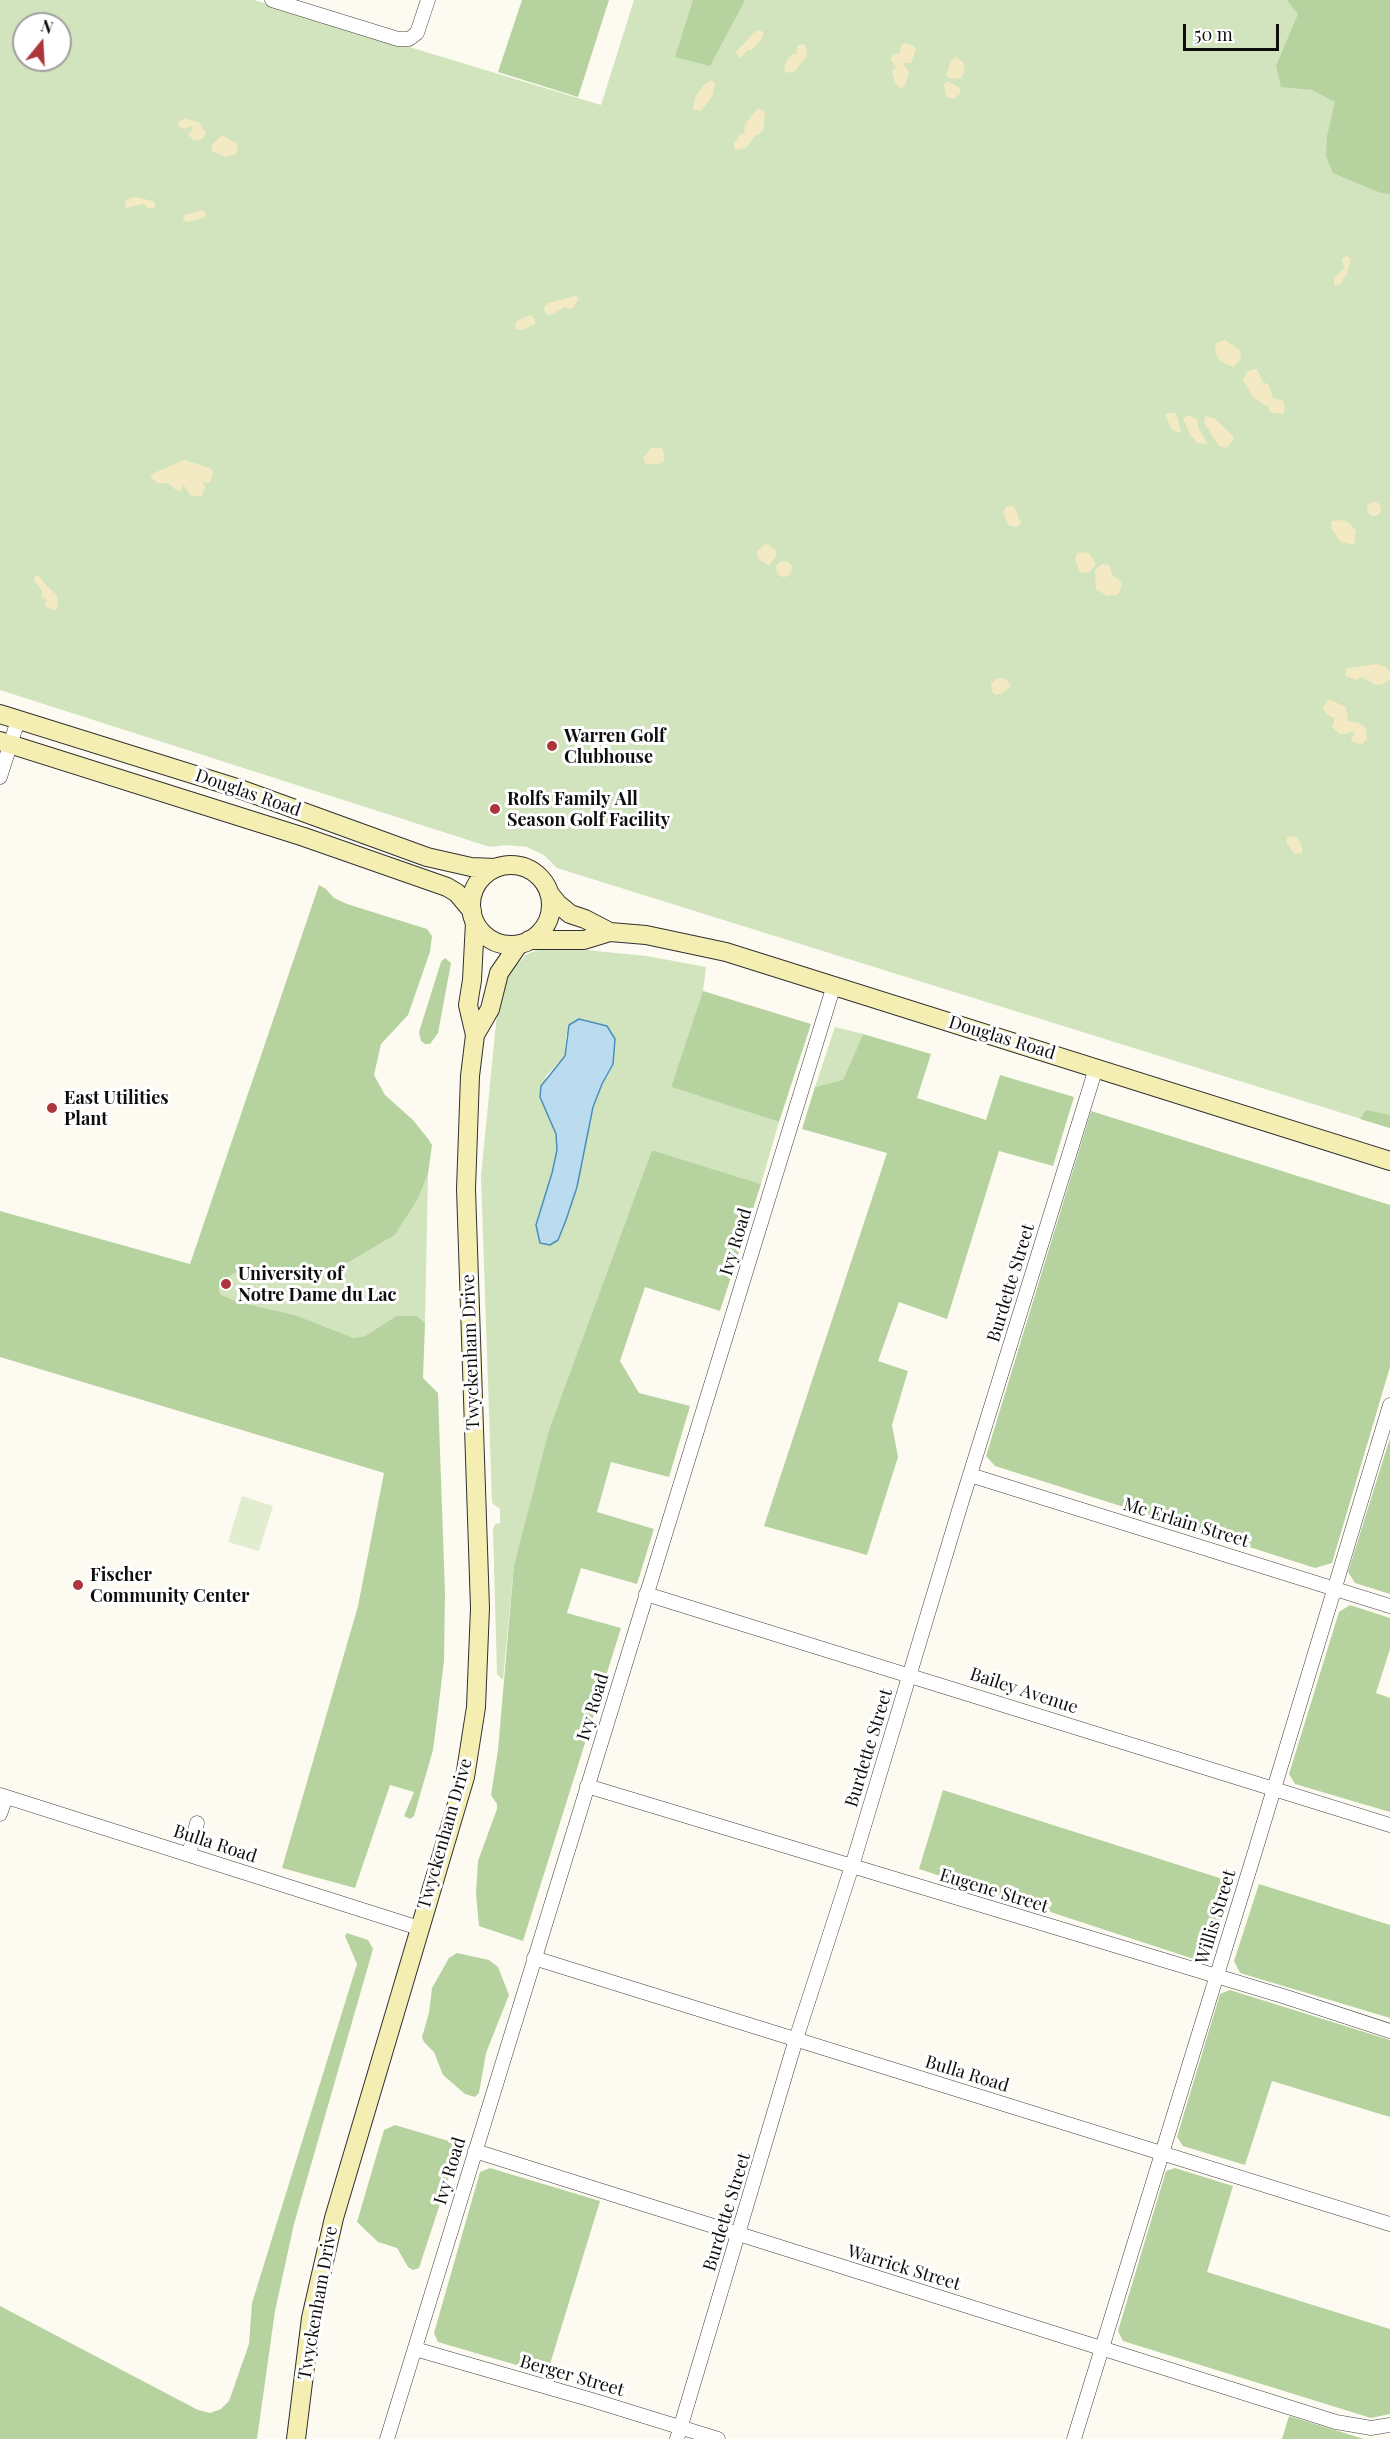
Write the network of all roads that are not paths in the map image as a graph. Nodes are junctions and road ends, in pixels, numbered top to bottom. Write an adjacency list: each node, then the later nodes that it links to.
1 (272, 0): 2 (street)
2 (428, 0)
3 (0, 714): 4 (street, Douglas Road)
4 (18, 720): 5 (street); 7 (street, Douglas Road)
5 (5, 743): 6 (street); 9 (street, Douglas Road)
6 (0, 777)
7 (496, 868): 8 (street); 9 (street)
8 (549, 893): 10 (street, Douglas Road); 11 (street)
9 (474, 917): 11 (street); 13 (street, Twyckenham Drive)
10 (610, 932): 11 (street, Douglas Road); 12 (street, Douglas Road)
11 (524, 942): 13 (street, Twyckenham Drive)
12 (834, 985): 14 (street, Douglas Road); 19 (street, Ivy Road)
13 (475, 1035): 30 (street, Twyckenham Drive)
14 (1096, 1068): 15 (street, Douglas Road); 17 (street, Burdette Street)
15 (1390, 1161)
16 (1390, 1405): 18 (street, Willis Street)
17 (970, 1475): 18 (street, Mc Erlain Street); 21 (street, Burdette Street)
18 (1334, 1589): 20 (street, Mc Erlain Street); 23 (street, Willis Street)
19 (646, 1594): 21 (street, Bailey Avenue); 22 (street, Ivy Road)
20 (1390, 1606)
21 (910, 1674): 23 (street, Bailey Avenue); 29 (street, Burdette Street)
22 (587, 1786): 29 (street, Eugene Street); 31 (street, Ivy Road)
23 (1274, 1790): 27 (street, Bailey Avenue); 32 (street, Willis Street)
24 (3, 1796): 25 (street); 28 (street, Bulla Road)
25 (0, 1815)
26 (197, 1823): 28 (street)
27 (1390, 1825)
28 (189, 1854): 30 (street, Bulla Road)
29 (852, 1866): 32 (street, Eugene Street); 34 (street, Burdette Street)
30 (418, 1928): 43 (street, Twyckenham Drive)
31 (534, 1958): 34 (street, Bulla Road); 35 (street, Ivy Road)
32 (1216, 1977): 33 (street, Eugene Street); 36 (street, Willis Street)
33 (1390, 2031)
34 (796, 2039): 36 (street, Bulla Road); 38 (street, Burdette Street)
35 (475, 2151): 38 (street, Warrick Street); 40 (street, Ivy Road)
36 (1161, 2153): 37 (street, Bulla Road); 39 (street, Willis Street)
37 (1390, 2224)
38 (738, 2235): 39 (street, Warrick Street); 42 (street, Burdette Street)
39 (1102, 2348): 41 (street, Warrick Street); 46 (street, Willis Street)
40 (415, 2349): 42 (street, Berger Street); 44 (street, Ivy Road)
41 (1390, 2424)
42 (679, 2433): 45 (street, Berger Street)
43 (296, 2439)
44 (387, 2439)
45 (718, 2439)
46 (1074, 2439)

